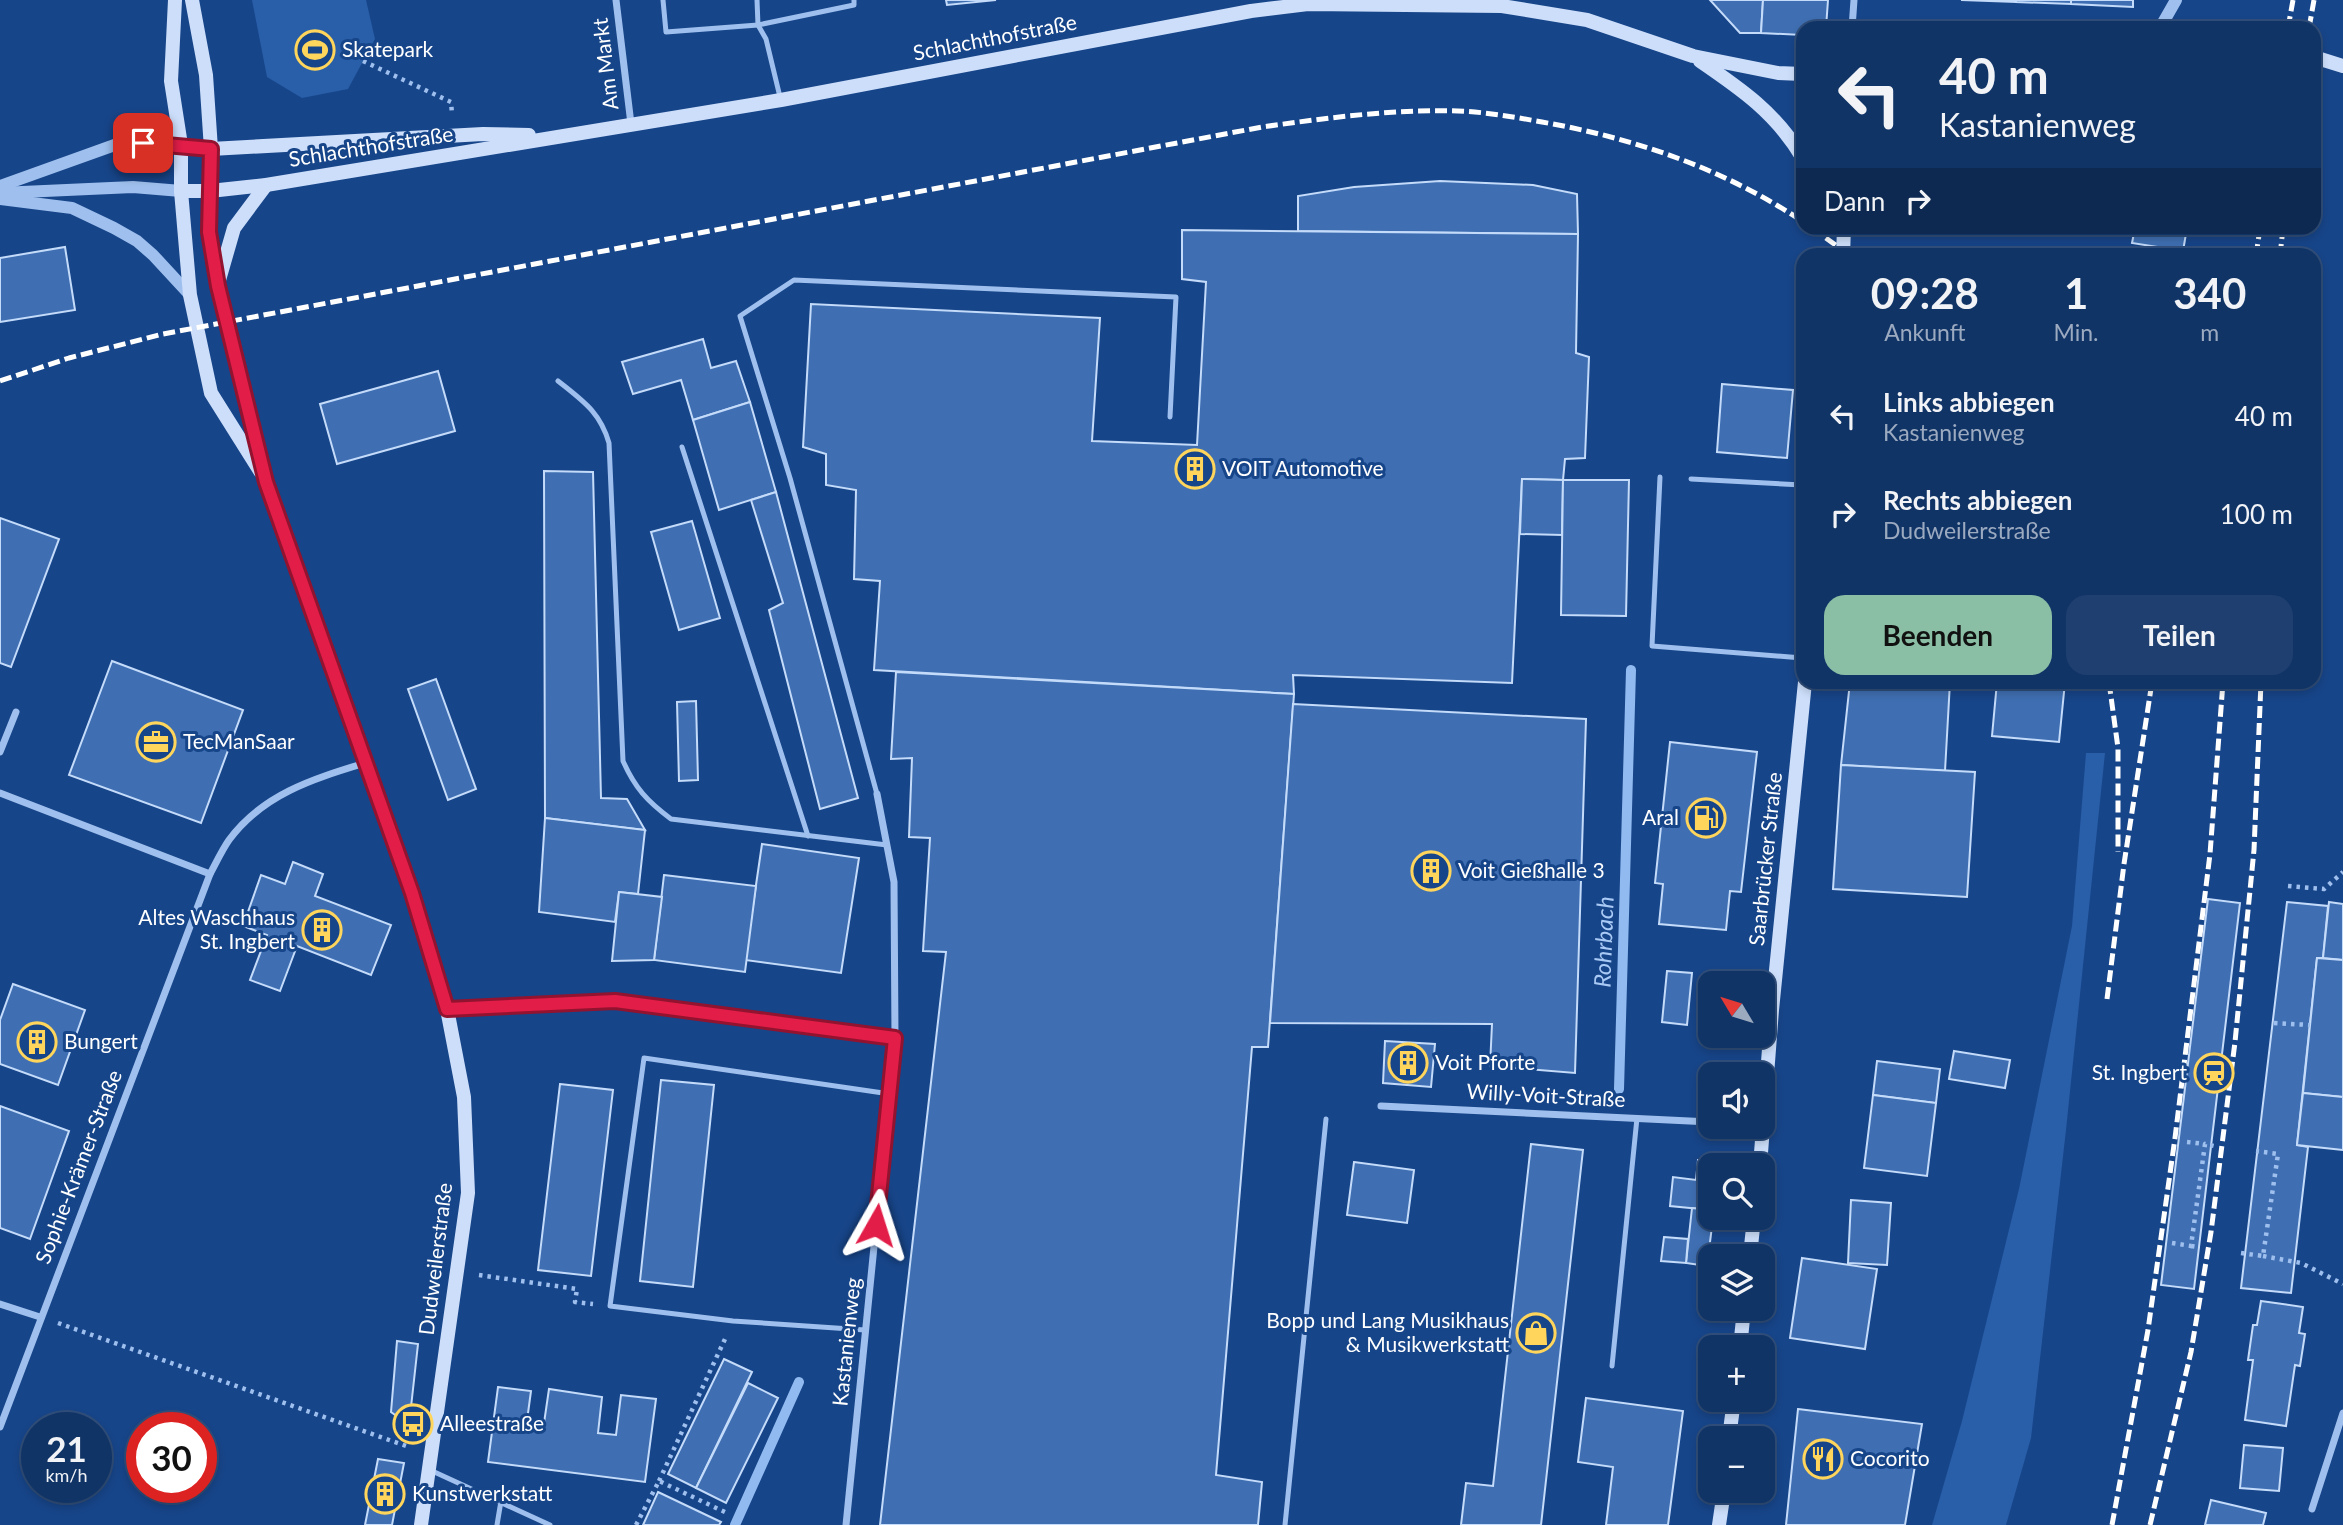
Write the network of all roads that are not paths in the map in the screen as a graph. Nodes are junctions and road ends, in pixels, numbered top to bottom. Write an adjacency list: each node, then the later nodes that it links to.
1 (175, 0): 22 (main road, Dudweilerstraße)
2 (192, 0): 24 (main road, Dudweilerstraße)
3 (616, 0): 20 (street, Am Markt)
4 (663, 0): 14 (lane)
5 (757, 0): 14 (lane)
6 (854, 0): 14 (lane)
7 (1419, 0): 10 (main road)
8 (1854, 0): 12 (street)
9 (2176, 0): 13 (street)
10 (1438, 5): 11 (main road, Schlachthofstraße); 15 (main road, Schlachthofstraße)
11 (1250, 6): 19 (main road, Schlachthofstraße)
12 (1852, 21)
13 (2164, 21)
14 (758, 25): 19 (lane)
15 (1693, 56): 18 (main road, Schlachthofstraße); 23 (main road)
16 (2321, 59): 17 (main road)
17 (2343, 66)
18 (1796, 74)
19 (781, 100): 20 (main road, Schlachthofstraße)
20 (631, 124): 21 (main road, Schlachthofstraße)
21 (566, 136): 24 (main road, Schlachthofstraße); 25 (main road, Schlachthofstraße)
22 (181, 145): 24 (main road, Schlachthofstraße); 26 (street); 27 (main road, Dudweilerstraße)
23 (1796, 148)
24 (211, 149): 28 (main road, Dudweilerstraße)
25 (266, 185): 28 (main road, Schlachthofstraße); 31 (main road)
26 (0, 186)
27 (181, 191): 28 (main road, Schlachthofstraße); 29 (street); 32 (main road, Dudweilerstraße)
28 (210, 191): 31 (main road, Dudweilerstraße)
29 (0, 193)
30 (0, 199): 32 (street)
31 (218, 286): 38 (main road, Dudweilerstraße)
32 (190, 295): 38 (main road, Dudweilerstraße)
33 (558, 381): 47 (lane)
34 (1170, 418): 46 (lane)
35 (682, 447): 47 (lane)
36 (1660, 477): 40 (lane)
37 (1691, 479): 39 (lane)
38 (266, 482): 44 (main road, Dudweilerstraße)
39 (1796, 485)
40 (1796, 658)
41 (1804, 689): 52 (main road, Saarbrücker Straße)
42 (16, 712): 43 (street)
43 (0, 752)
44 (365, 763): 49 (street, Sophie-Krämer-Straße); 50 (main road, Dudweilerstraße)
45 (0, 793): 49 (street)
46 (877, 794): 48 (street, Kastanienweg)
47 (808, 836): 48 (lane)
48 (887, 845): 51 (street, Kastanienweg)
49 (210, 874): 59 (street, Sophie-Krämer-Straße)
50 (447, 1009): 51 (street); 64 (main road, Dudweilerstraße)
51 (895, 1038): 53 (street, Kastanienweg)
52 (1768, 1062)
53 (890, 1094): 60 (street, Kastanienweg); 60 (lane)
54 (1381, 1106): 55 (street, Willy-Voit-Straße)
55 (1637, 1118): 57 (street, Willy-Voit-Straße); 61 (lane)
56 (1326, 1119): 72 (lane)
57 (1698, 1121)
58 (0, 1304): 59 (street)
59 (40, 1317): 63 (street, Sophie-Krämer-Straße)
60 (865, 1329): 71 (street, Kastanienweg)
61 (1612, 1366)
62 (2343, 1413): 67 (street)
63 (0, 1427)
64 (431, 1463): 65 (lane); 68 (main road, Dudweilerstraße)
65 (501, 1501): 69 (lane); 70 (lane)
66 (1722, 1503): 73 (main road)
67 (2312, 1509)
68 (421, 1525)
69 (497, 1525)
70 (550, 1525)
71 (846, 1525)
72 (1284, 1525)
73 (1719, 1525)

